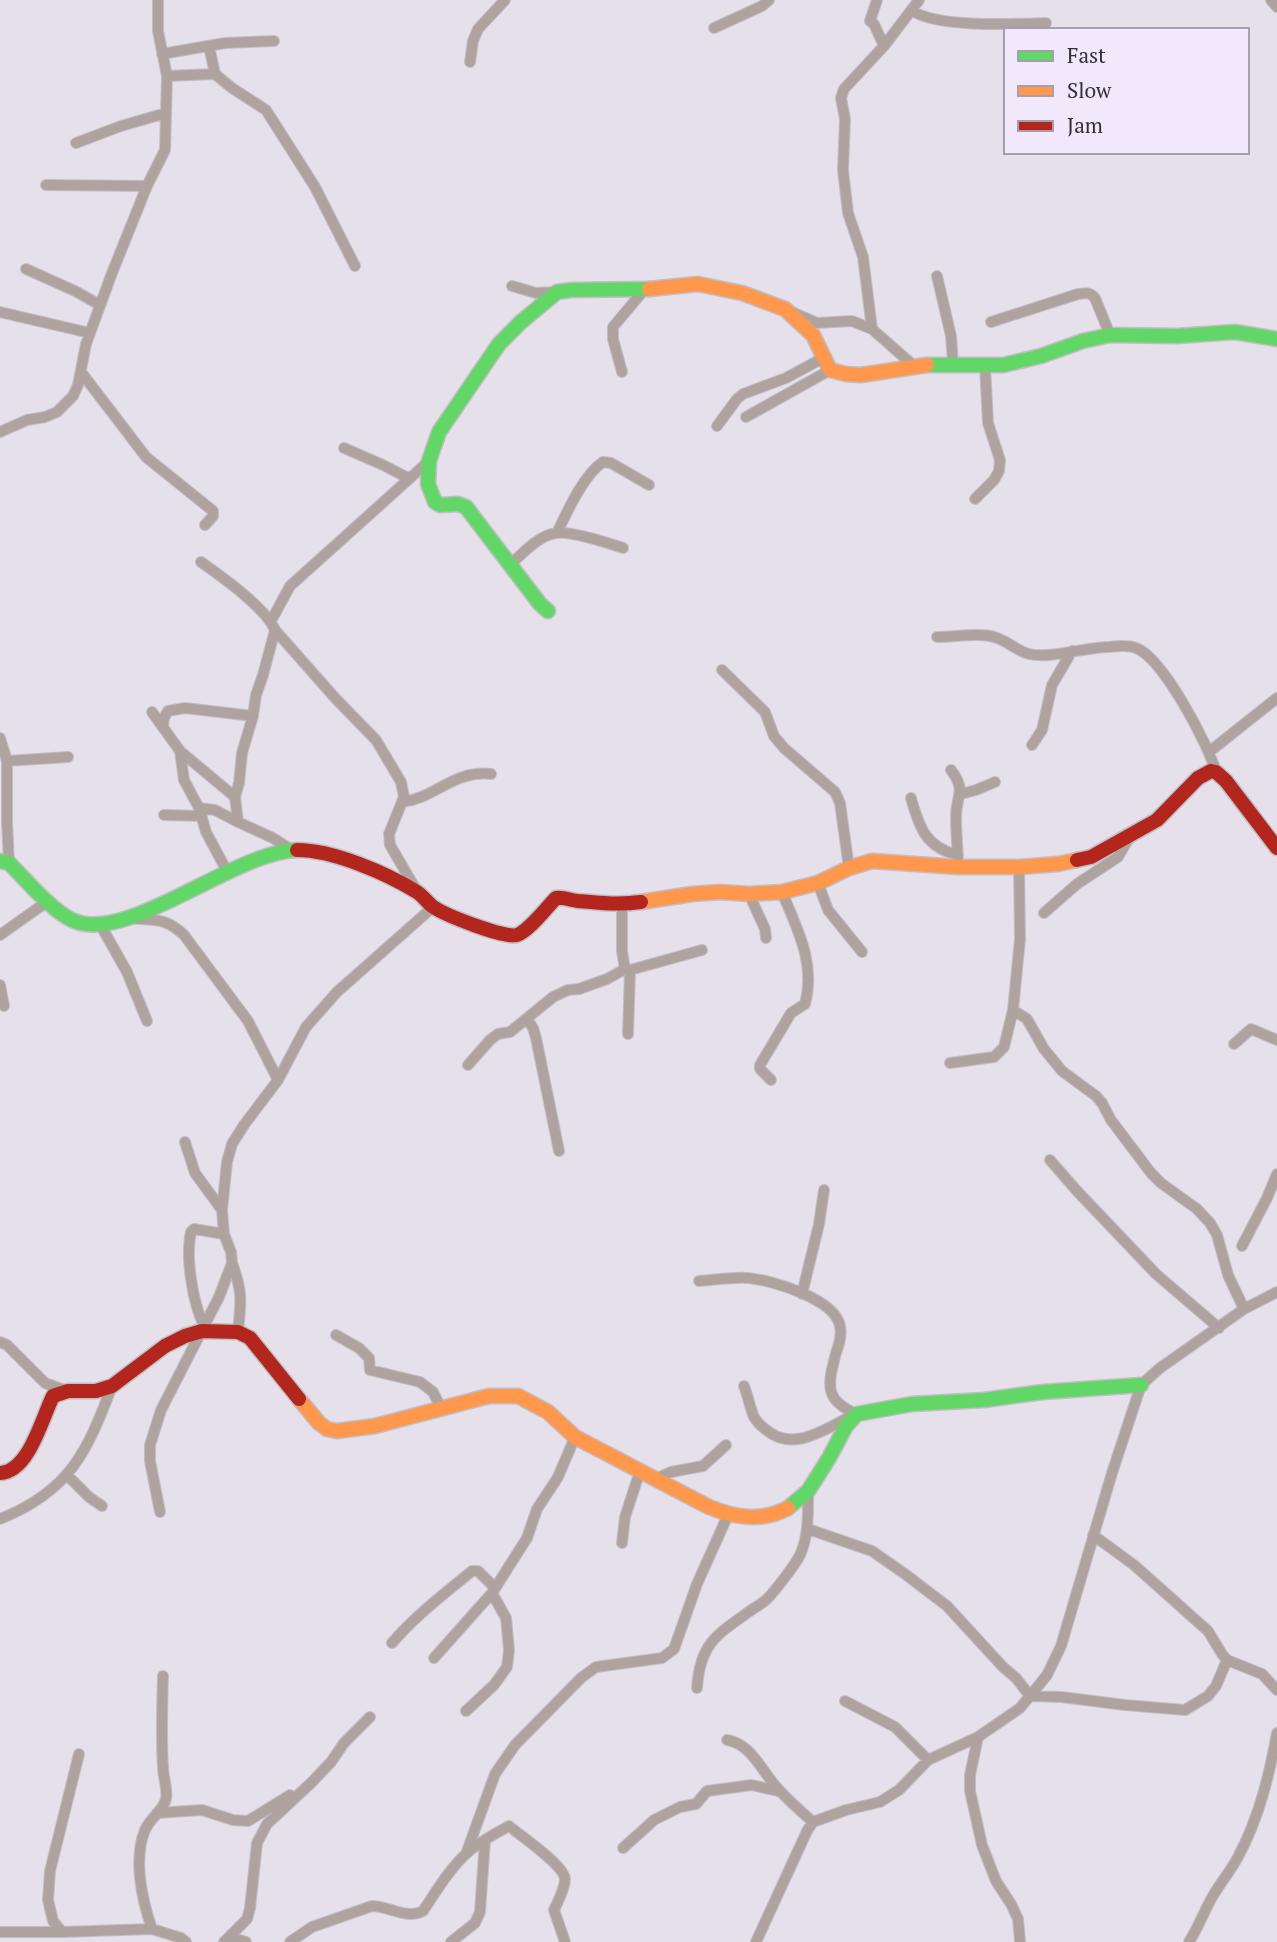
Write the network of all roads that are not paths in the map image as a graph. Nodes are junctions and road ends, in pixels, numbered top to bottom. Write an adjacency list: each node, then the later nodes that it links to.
1 (158, 0): 14 (street)
2 (505, 0): 15 (street)
3 (769, 0): 10 (street)
4 (877, 0): 13 (street)
5 (919, 0): 8 (street)
6 (1270, 0): 7 (street)
7 (1277, 7)
8 (912, 10): 9 (street); 13 (street)
9 (1046, 23)
10 (714, 28)
11 (274, 41): 12 (street)
12 (209, 46): 14 (street); 16 (street)
13 (884, 46): 32 (street)
14 (162, 54): 17 (street)
15 (470, 62)
16 (215, 74): 17 (street); 22 (street)
17 (167, 76): 18 (street)
18 (166, 113): 19 (street); 21 (street)
19 (76, 143)
20 (46, 185): 21 (street)
21 (148, 186): 28 (street)
22 (355, 266)
23 (26, 269): 28 (street)
24 (937, 276): 37 (street)
25 (512, 286): 27 (street)
26 (644, 290): 27 (street); 29 (street); 41 (street)
27 (557, 292): 46 (street)
28 (100, 305): 33 (street)
29 (785, 309): 32 (street); 36 (street)
30 (0, 312): 33 (street)
31 (991, 322): 34 (street)
32 (872, 330): 38 (street)
33 (90, 333): 40 (street)
34 (1110, 335): 35 (street); 39 (street)
35 (1277, 340)
36 (827, 364): 38 (street); 42 (street); 43 (street)
37 (953, 364): 38 (street); 39 (street)
38 (914, 366)
39 (985, 366): 49 (street)
40 (81, 372): 44 (street); 50 (street)
41 (622, 372)
42 (746, 418)
43 (717, 426)
44 (0, 432)
45 (344, 448): 47 (street)
46 (429, 461): 47 (street); 54 (street)
47 (408, 478): 56 (street)
48 (649, 485): 51 (street)
49 (975, 499)
50 (205, 525)
51 (557, 533): 52 (street); 54 (street)
52 (623, 548)
53 (201, 562): 56 (street)
54 (510, 565): 55 (street)
55 (548, 611)
56 (273, 625): 62 (street); 77 (street)
57 (937, 637): 58 (street)
58 (1072, 651): 65 (street); 67 (street)
59 (722, 670): 87 (street)
60 (1277, 698): 67 (street)
61 (152, 712): 63 (street)
62 (253, 716): 63 (street); 75 (street)
63 (163, 726): 66 (street)
64 (0, 738): 69 (street)
65 (1032, 745)
66 (180, 751): 75 (street); 78 (street)
67 (1209, 752): 71 (street)
68 (68, 757): 69 (street)
69 (7, 761): 85 (street)
70 (951, 770): 74 (street)
71 (1216, 772): 81 (street); 82 (street)
72 (491, 774): 77 (street)
73 (995, 782): 74 (street)
74 (961, 794): 84 (street)
75 (235, 797): 80 (street)
76 (911, 798): 84 (street)
77 (402, 802): 91 (street)
78 (200, 812): 79 (street); 80 (street); 88 (street)
79 (164, 816)
80 (238, 822): 83 (street)
81 (1129, 837): 86 (street); 96 (street)
82 (1277, 848)
83 (292, 850): 88 (street); 91 (street)
84 (958, 861): 86 (street); 87 (street)
85 (5, 862): 93 (street)
86 (1019, 867): 106 (street)
87 (849, 868): 89 (street)
88 (228, 873): 97 (street)
89 (818, 883): 90 (street); 102 (street)
90 (782, 892): 92 (street); 115 (street)
91 (419, 893): 95 (street)
92 (749, 894): 94 (street); 100 (street)
93 (48, 901): 98 (street); 99 (street)
94 (622, 905): 95 (street); 103 (street)
95 (433, 907): 114 (street)
96 (1044, 914)
97 (130, 918): 98 (street); 114 (street)
98 (101, 926): 108 (street)
99 (0, 935)
100 (766, 938)
101 (702, 950): 103 (street)
102 (862, 953)
103 (628, 970): 107 (street); 109 (street)
104 (0, 985): 105 (street)
105 (4, 1006)
106 (1013, 1010): 112 (street); 128 (street)
107 (527, 1019): 113 (street); 117 (street)
108 (147, 1021)
109 (628, 1034)
110 (1277, 1040): 111 (street)
111 (1234, 1044)
112 (950, 1063)
113 (468, 1065)
114 (278, 1080): 121 (street)
115 (771, 1080)
116 (185, 1142): 121 (street)
117 (559, 1151)
118 (1050, 1160): 129 (street)
119 (1277, 1174): 123 (street)
120 (824, 1190): 127 (street)
121 (222, 1210): 122 (street)
122 (224, 1234): 124 (street); 130 (street)
123 (1242, 1246)
124 (232, 1263): 130 (street); 131 (street)
125 (699, 1280): 127 (street)
126 (1277, 1292): 128 (street)
127 (802, 1294): 139 (street)
128 (1244, 1309): 129 (street)
129 (1219, 1328): 134 (street)
130 (203, 1329): 131 (street); 135 (street); 148 (street)
131 (238, 1332): 138 (street)
132 (336, 1335): 138 (street)
133 (0, 1342): 137 (street)
134 (1141, 1385): 139 (street); 152 (street)
135 (112, 1386): 137 (street); 144 (street)
136 (744, 1386): 139 (street)
137 (68, 1391): 143 (street)
138 (441, 1408): 140 (street)
139 (857, 1414): 146 (street)
140 (575, 1437): 142 (street); 154 (street)
141 (726, 1446): 145 (street)
142 (640, 1471): 145 (street); 153 (street)
143 (0, 1473)
144 (67, 1475): 147 (street); 150 (street)
145 (655, 1479): 149 (street)
146 (808, 1491): 149 (street); 151 (street)
147 (102, 1506)
148 (160, 1512)
149 (729, 1515): 176 (street)
150 (0, 1519)
151 (808, 1529): 159 (street); 161 (street)
152 (1093, 1535): 157 (street); 161 (street)
153 (622, 1543)
154 (494, 1590): 155 (street); 156 (street); 163 (street)
155 (392, 1643)
156 (434, 1658)
157 (1227, 1660): 160 (street); 161 (street)
158 (163, 1676): 172 (street)
159 (697, 1688)
160 (1277, 1690)
161 (1030, 1696): 166 (street)
162 (845, 1701): 169 (street)
163 (466, 1711)
164 (370, 1717): 170 (street)
165 (1277, 1733): 188 (street)
166 (978, 1737): 169 (street); 187 (street)
167 (727, 1740): 171 (street)
168 (79, 1754): 179 (street)
169 (928, 1760): 173 (street)
170 (312, 1782): 172 (street); 180 (street)
171 (778, 1791): 173 (street); 175 (street)
172 (157, 1813): 177 (street)
173 (813, 1822): 186 (street)
174 (485, 1840): 176 (street); 184 (street); 185 (street)
175 (623, 1848)
176 (466, 1854): 183 (street)
177 (152, 1929): 179 (street); 181 (street)
178 (0, 1932): 179 (street)
179 (62, 1933)
180 (227, 1940): 182 (street)
181 (186, 1942)
182 (246, 1942)
183 (290, 1942)
184 (451, 1942)
185 (565, 1942)
186 (756, 1942)
187 (1020, 1942)
188 (1189, 1942)

